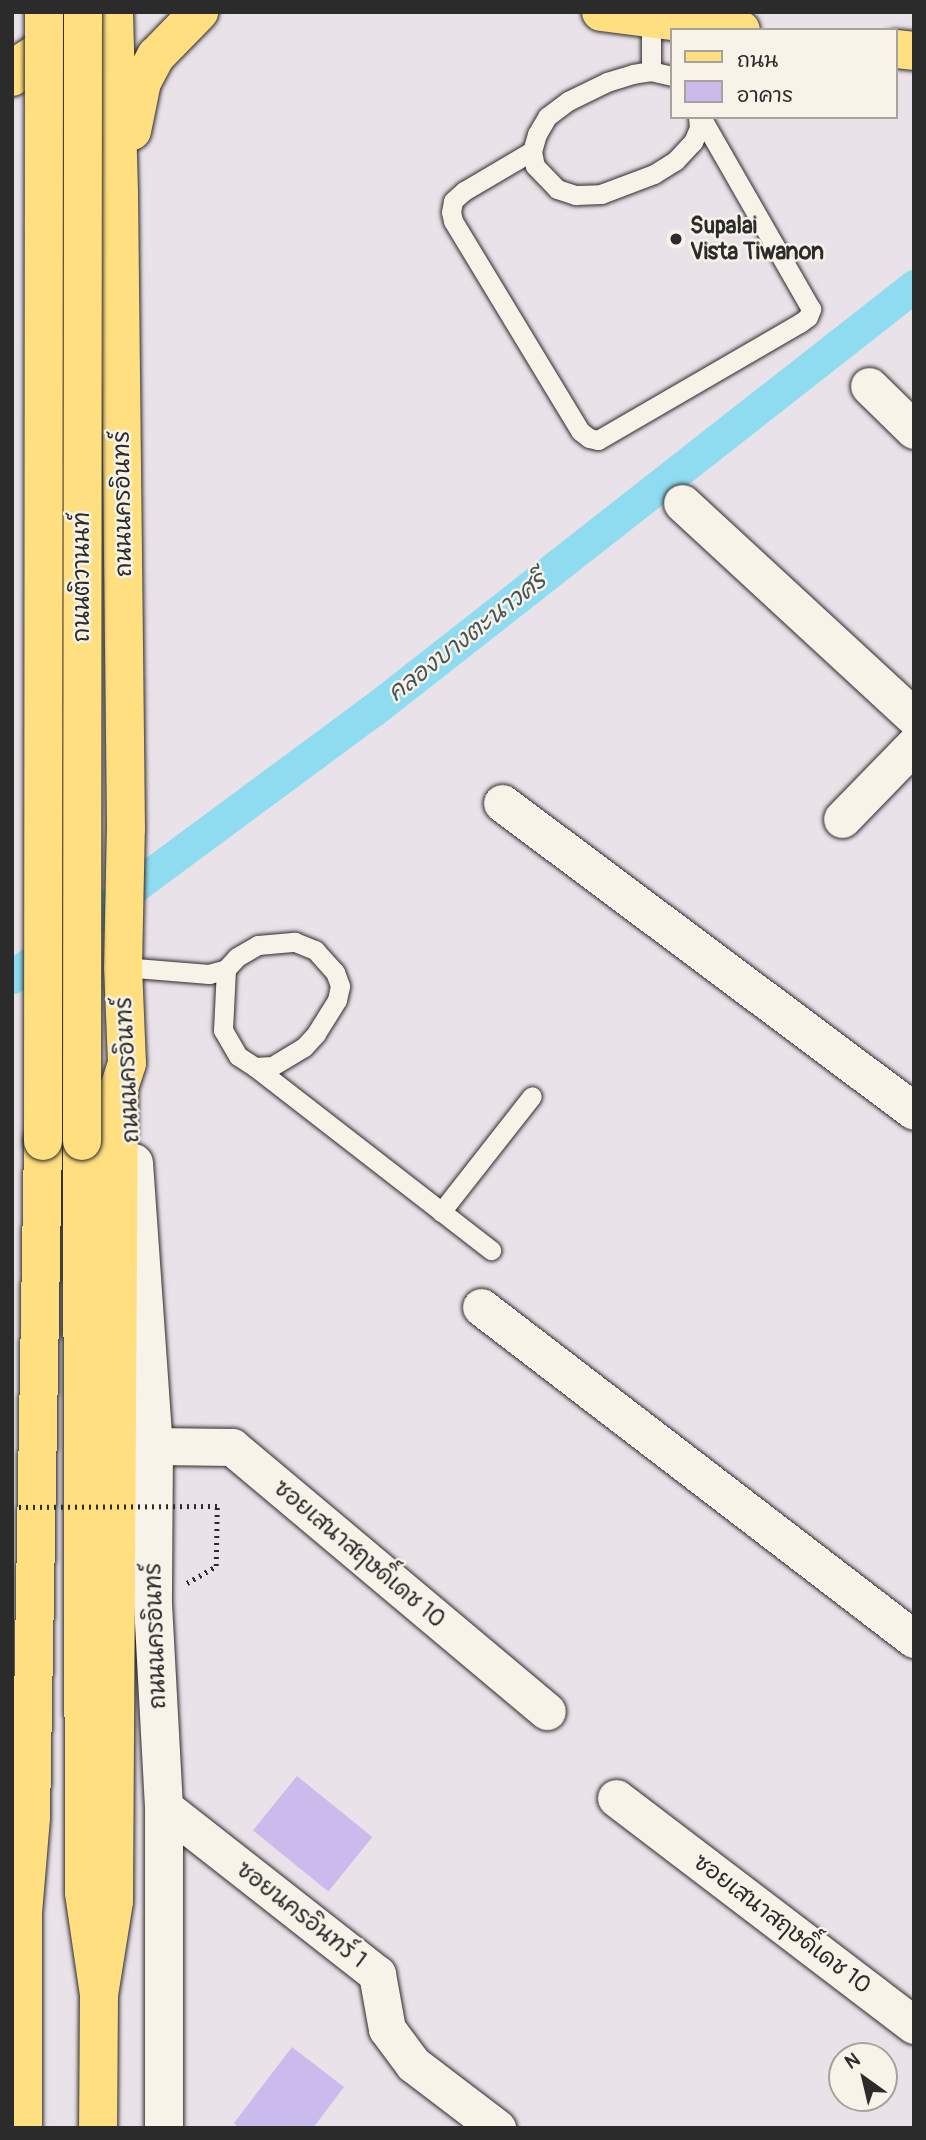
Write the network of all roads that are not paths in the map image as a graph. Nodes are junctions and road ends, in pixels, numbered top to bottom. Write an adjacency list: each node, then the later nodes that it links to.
1 (44, 12): 38 (main road, ถนนติวานนท์, bridge)
2 (83, 12): 39 (main road, ถนนติวานนท์, bridge)
3 (114, 12): 13 (main road, ถนนนครอินทร์)
4 (199, 12): 15 (main road)
5 (601, 12): 6 (main road)
6 (651, 19): 7 (main road); 8 (lane)
7 (725, 28)
8 (651, 71): 9 (lane); 14 (lane)
9 (670, 76)
10 (12, 77): 13 (main road)
11 (700, 119): 14 (lane)
12 (701, 119): 14 (lane)
13 (118, 123): 15 (main road, ถนนนครอินทร์)
14 (532, 150)
15 (119, 192): 23 (main road, ถนนนครอินทร์)
16 (869, 386): 17 (street)
17 (914, 430)
18 (682, 503): 19 (street)
19 (914, 717)
20 (914, 745): 22 (street)
21 (502, 803): 28 (street)
22 (842, 819)
23 (123, 967): 24 (lane); 25 (main road, ถนนนครอินทร์)
24 (226, 969): 26 (lane); 26 (lane)
25 (127, 1063): 32 (main road, ถนนนครอินทร์); 39 (main road)
26 (255, 1067): 29 (lane)
27 (532, 1096): 29 (lane)
28 (914, 1111)
29 (441, 1212): 30 (lane)
30 (491, 1250)
31 (481, 1307): 33 (street)
32 (154, 1447): 34 (street, ซอยเสนาสฤษดิ์เดช 10); 36 (main road, ถนนนครอินทร์)
33 (914, 1639)
34 (547, 1711)
35 (616, 1798): 40 (street, ซอยเสนาสฤษดิ์เดช 10)
36 (164, 1807): 43 (main road, ถนนนครอินทร์); 44 (street, ซอยนครอินทร์ 1)
37 (12, 1848): 38 (main road)
38 (23, 1913): 41 (main road)
39 (99, 1995): 42 (main road)
40 (914, 2025)
41 (23, 2128)
42 (98, 2128)
43 (164, 2128)
44 (496, 2128)

